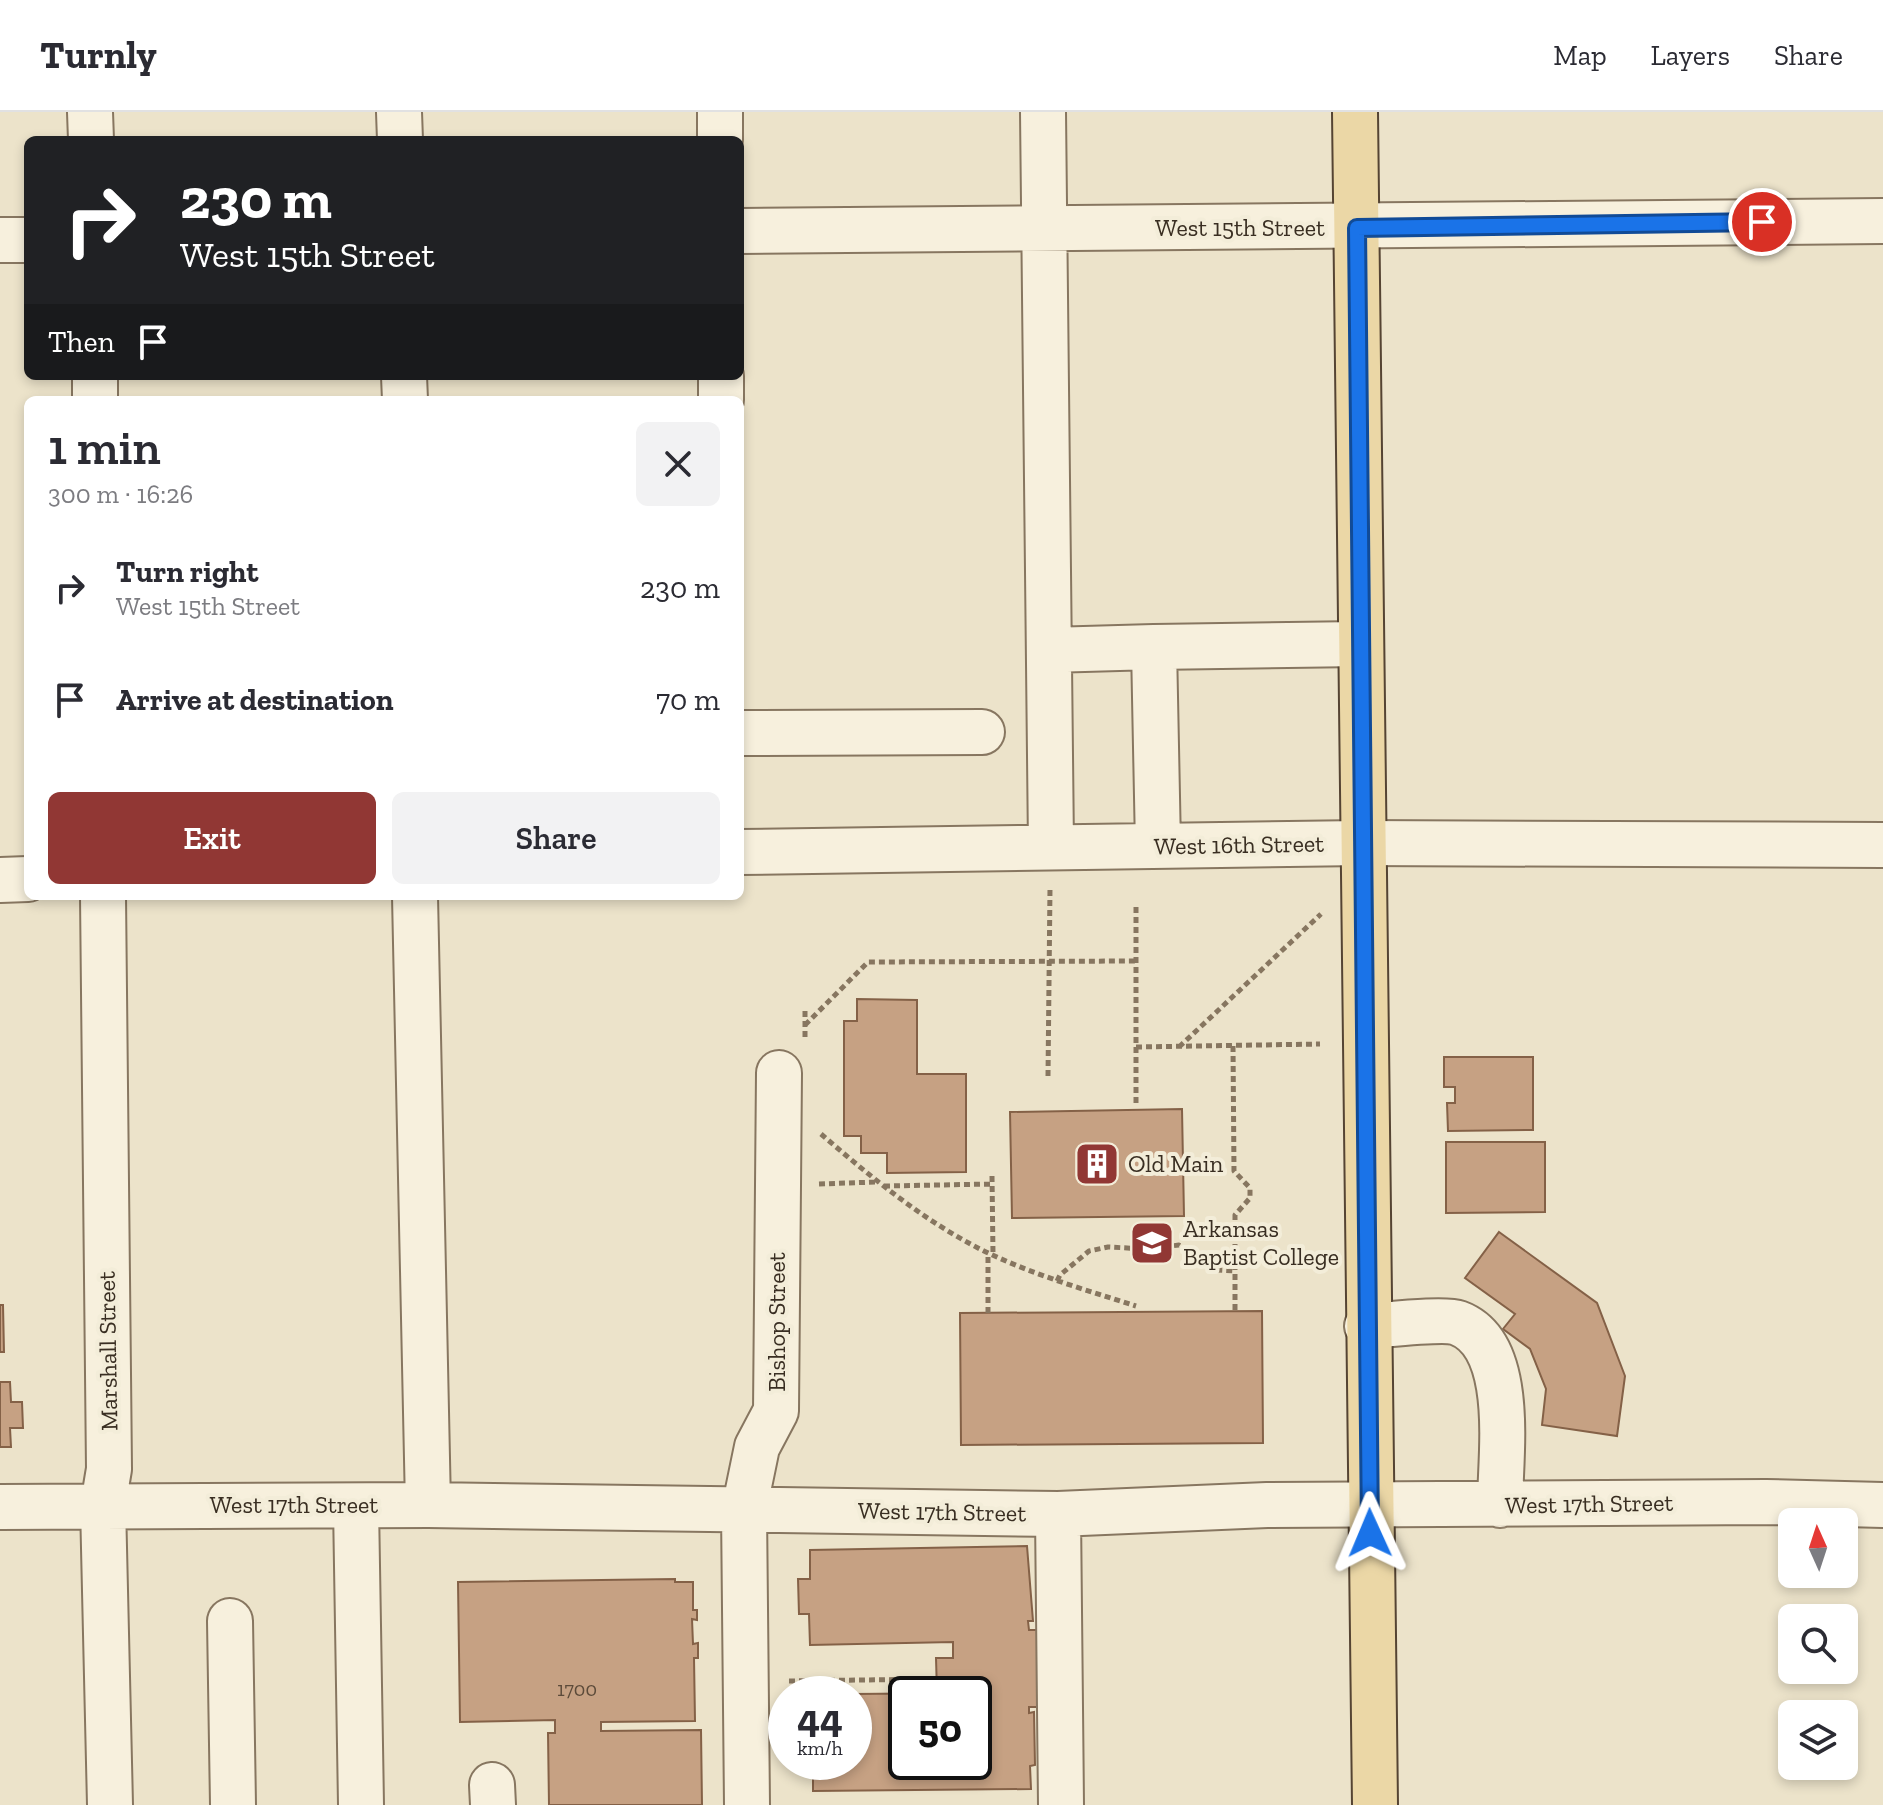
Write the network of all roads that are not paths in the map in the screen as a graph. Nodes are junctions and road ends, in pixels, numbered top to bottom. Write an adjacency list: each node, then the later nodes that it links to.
1 (90, 112): 6 (street)
2 (399, 112): 7 (street)
3 (720, 112): 8 (street)
4 (1043, 112): 11 (street)
5 (1355, 112): 10 (main road)
6 (91, 136)
7 (400, 136)
8 (720, 136)
9 (1883, 221): 10 (street, West 15th Street)
10 (1357, 228): 11 (street, West 15th Street); 15 (main road)
11 (1044, 230): 12 (street, West 15th Street); 17 (street)
12 (744, 231)
13 (0, 240): 14 (street)
14 (24, 240)
15 (1360, 644): 16 (street); 20 (main road)
16 (1154, 647): 17 (street); 22 (street)
17 (1049, 650): 23 (street)
18 (982, 732): 19 (street)
19 (744, 733)
20 (1361, 843): 21 (street, West 16th Street); 22 (street, West 16th Street); 30 (main road)
21 (1883, 845)
22 (1158, 846): 23 (street, West 16th Street)
23 (1051, 847): 24 (street, West 16th Street)
24 (744, 852)
25 (24, 879): 26 (street)
26 (0, 880)
27 (103, 900): 32 (street, Marshall Street)
28 (415, 900): 33 (street)
29 (779, 1073): 38 (street, Bishop Street)
30 (1367, 1326): 31 (main road); 34 (street)
31 (1370, 1504): 34 (street, West 17th Street); 39 (street, West 17th Street); 46 (main road)
32 (103, 1505): 36 (street, West 17th Street); 37 (street, West 17th Street); 41 (street, Marshall Street)
33 (428, 1505): 36 (street, West 17th Street); 38 (street, West 17th Street)
34 (1500, 1505): 35 (street, West 17th Street)
35 (1883, 1505)
36 (356, 1506): 43 (street)
37 (0, 1507)
38 (744, 1510): 39 (street, West 17th Street); 44 (street, Bishop Street)
39 (1058, 1514): 45 (street)
40 (230, 1621): 42 (street)
41 (110, 1805)
42 (233, 1805)
43 (361, 1805)
44 (747, 1805)
45 (1061, 1805)
46 (1375, 1805)

